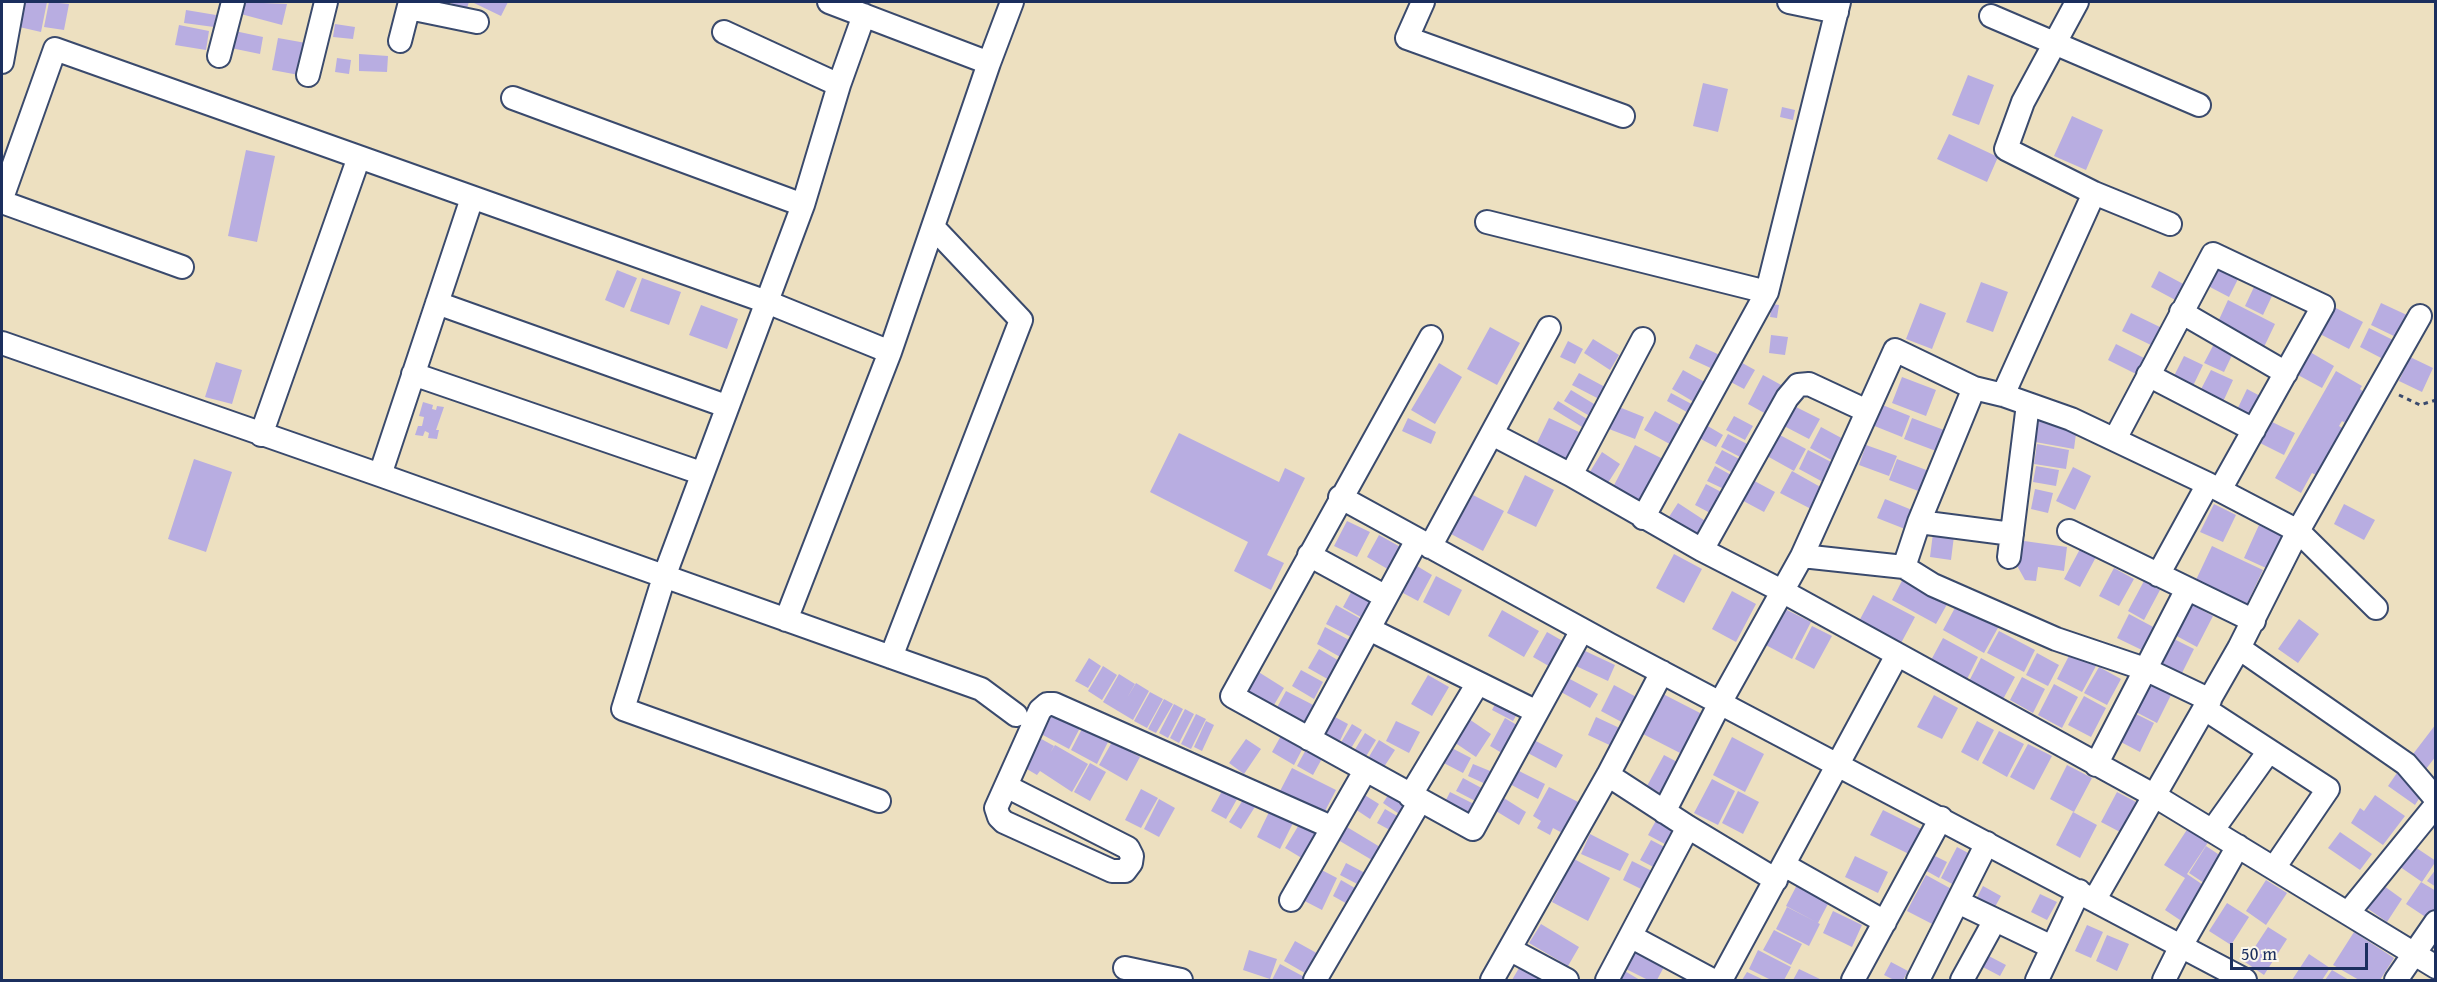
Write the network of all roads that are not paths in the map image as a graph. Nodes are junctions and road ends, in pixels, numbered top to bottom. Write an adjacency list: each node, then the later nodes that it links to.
1 (13, 2): 18 (street)
2 (233, 2): 17 (street)
3 (326, 2): 20 (street)
4 (829, 2): 11 (street)
5 (1012, 2): 19 (street)
6 (1423, 2): 24 (street)
7 (1789, 2): 10 (street)
8 (2077, 2): 16 (street)
9 (410, 5): 13 (street); 15 (street)
10 (1838, 7): 34 (street)
11 (864, 15): 19 (street); 21 (street)
12 (1991, 16): 16 (street)
13 (477, 22)
14 (724, 32): 21 (street)
15 (400, 41)
16 (2055, 42): 23 (street); 26 (street)
17 (219, 56)
18 (2, 62)
19 (989, 63): 32 (street)
20 (308, 75)
21 (839, 85): 29 (street)
22 (513, 99): 29 (street)
23 (2199, 105)
24 (1623, 116)
25 (358, 157): 27 (street); 28 (street); 54 (street)
26 (2094, 193): 31 (street); 48 (street)
27 (472, 198): 35 (street); 36 (street)
28 (2, 200): 33 (street)
29 (803, 205): 35 (street)
30 (1487, 222): 34 (street)
31 (2170, 224)
32 (933, 227): 43 (street); 84 (street)
33 (182, 267)
34 (1767, 292): 61 (street)
35 (767, 302): 43 (street); 50 (street)
36 (437, 303): 45 (street); 50 (street)
37 (2181, 312): 44 (street); 44 (street); 46 (street)
38 (2420, 316): 64 (street)
39 (1549, 328): 53 (street)
40 (1431, 337): 60 (street)
41 (1643, 339): 58 (street)
42 (2, 343): 54 (street)
43 (890, 352): 78 (street)
44 (2286, 373): 52 (street)
45 (413, 374): 56 (street); 57 (street)
46 (2148, 375): 52 (street); 55 (street)
47 (1974, 388): 48 (street); 51 (street); 62 (street)
48 (2003, 395): 49 (street)
49 (2028, 404): 55 (street); 65 (street)
50 (726, 406): 56 (street)
51 (1868, 411): 67 (street); 69 (street)
52 (2254, 430): 59 (street)
53 (1492, 434): 58 (street); 66 (street)
54 (261, 435): 57 (street)
55 (2115, 439): 59 (street)
56 (702, 472): 73 (street)
57 (380, 475): 73 (street)
58 (1571, 475): 61 (street)
59 (2214, 487): 64 (street); 72 (street)
60 (1340, 497): 66 (street); 68 (street)
61 (1643, 518): 67 (street)
62 (1919, 522): 65 (street); 71 (street)
63 (2068, 531): 72 (street)
64 (2298, 531): 77 (street); 79 (street)
65 (2012, 534): 70 (street)
66 (1423, 543): 76 (street); 81 (street)
67 (1702, 550): 75 (street)
68 (1309, 555): 76 (street); 92 (street)
69 (1802, 556): 71 (street); 75 (street)
70 (2009, 557)
71 (1904, 567): 85 (street)
72 (2158, 575): 74 (street)
73 (664, 577): 78 (street); 102 (street)
74 (2187, 589): 79 (street); 85 (street)
75 (1782, 591): 83 (street); 88 (street)
76 (1386, 597): 80 (street)
77 (2376, 608)
78 (786, 620): 84 (street)
79 (2254, 621): 82 (street)
80 (1369, 629): 87 (street); 92 (street)
81 (1582, 630): 86 (street); 90 (street)
82 (2239, 648): 89 (street); 101 (street)
83 (1897, 655): 94 (street); 95 (street)
84 (891, 657): 91 (street)
85 (2145, 669): 89 (street); 95 (street)
86 (1662, 672): 88 (street); 97 (street)
87 (1478, 683): 90 (street); 100 (street)
88 (1720, 703): 94 (street); 104 (street)
89 (2207, 704): 93 (street); 99 (street)
90 (1537, 712): 100 (street)
91 (1016, 714)
92 (1309, 739): 96 (street)
93 (2270, 751): 108 (street); 111 (street)
94 (1839, 765): 105 (street); 112 (street)
95 (2096, 765): 99 (street)
96 (1365, 771): 100 (street); 106 (street)
97 (1608, 775): 104 (street); 123 (street)
98 (1006, 786): 98 (street); 106 (street)
99 (2155, 796): 108 (street); 113 (street)
100 (1415, 799): 129 (street)
101 (2436, 799)
102 (879, 801)
103 (2436, 805): 116 (street)
104 (1664, 812): 107 (street)
105 (1941, 818): 109 (street); 118 (street)
106 (1332, 827): 114 (street)
107 (1688, 827): 112 (street); 120 (street)
108 (2212, 831): 110 (street)
109 (1987, 843): 113 (street); 115 (street)
110 (2238, 846): 111 (street); 121 (street)
111 (2274, 868): 116 (street)
112 (1780, 873): 118 (street); 134 (street)
113 (2087, 895): 121 (street); 122 (street)
114 (1291, 900)
115 (1958, 902): 117 (street); 135 (street)
116 (2348, 913): 124 (street)
117 (1995, 920): 122 (street); 136 (street)
118 (1885, 922): 127 (street)
119 (2436, 922): 124 (street)
120 (1632, 937): 132 (street); 133 (street)
121 (2181, 946): 138 (street); 139 (street)
122 (2052, 947): 137 (street)
123 (1511, 950): 130 (street); 131 (street)
124 (2413, 953): 125 (street); 140 (street)
125 (2436, 967)
126 (1125, 968): 128 (street)
127 (1862, 978)
128 (1181, 981)
129 (1315, 981)
130 (1492, 981)
131 (1567, 981)
132 (1607, 981)
133 (1712, 981)
134 (1721, 981)
135 (1917, 981)
136 (1962, 981)
137 (2037, 981)
138 (2164, 981)
139 (2245, 981)
140 (2396, 981)

